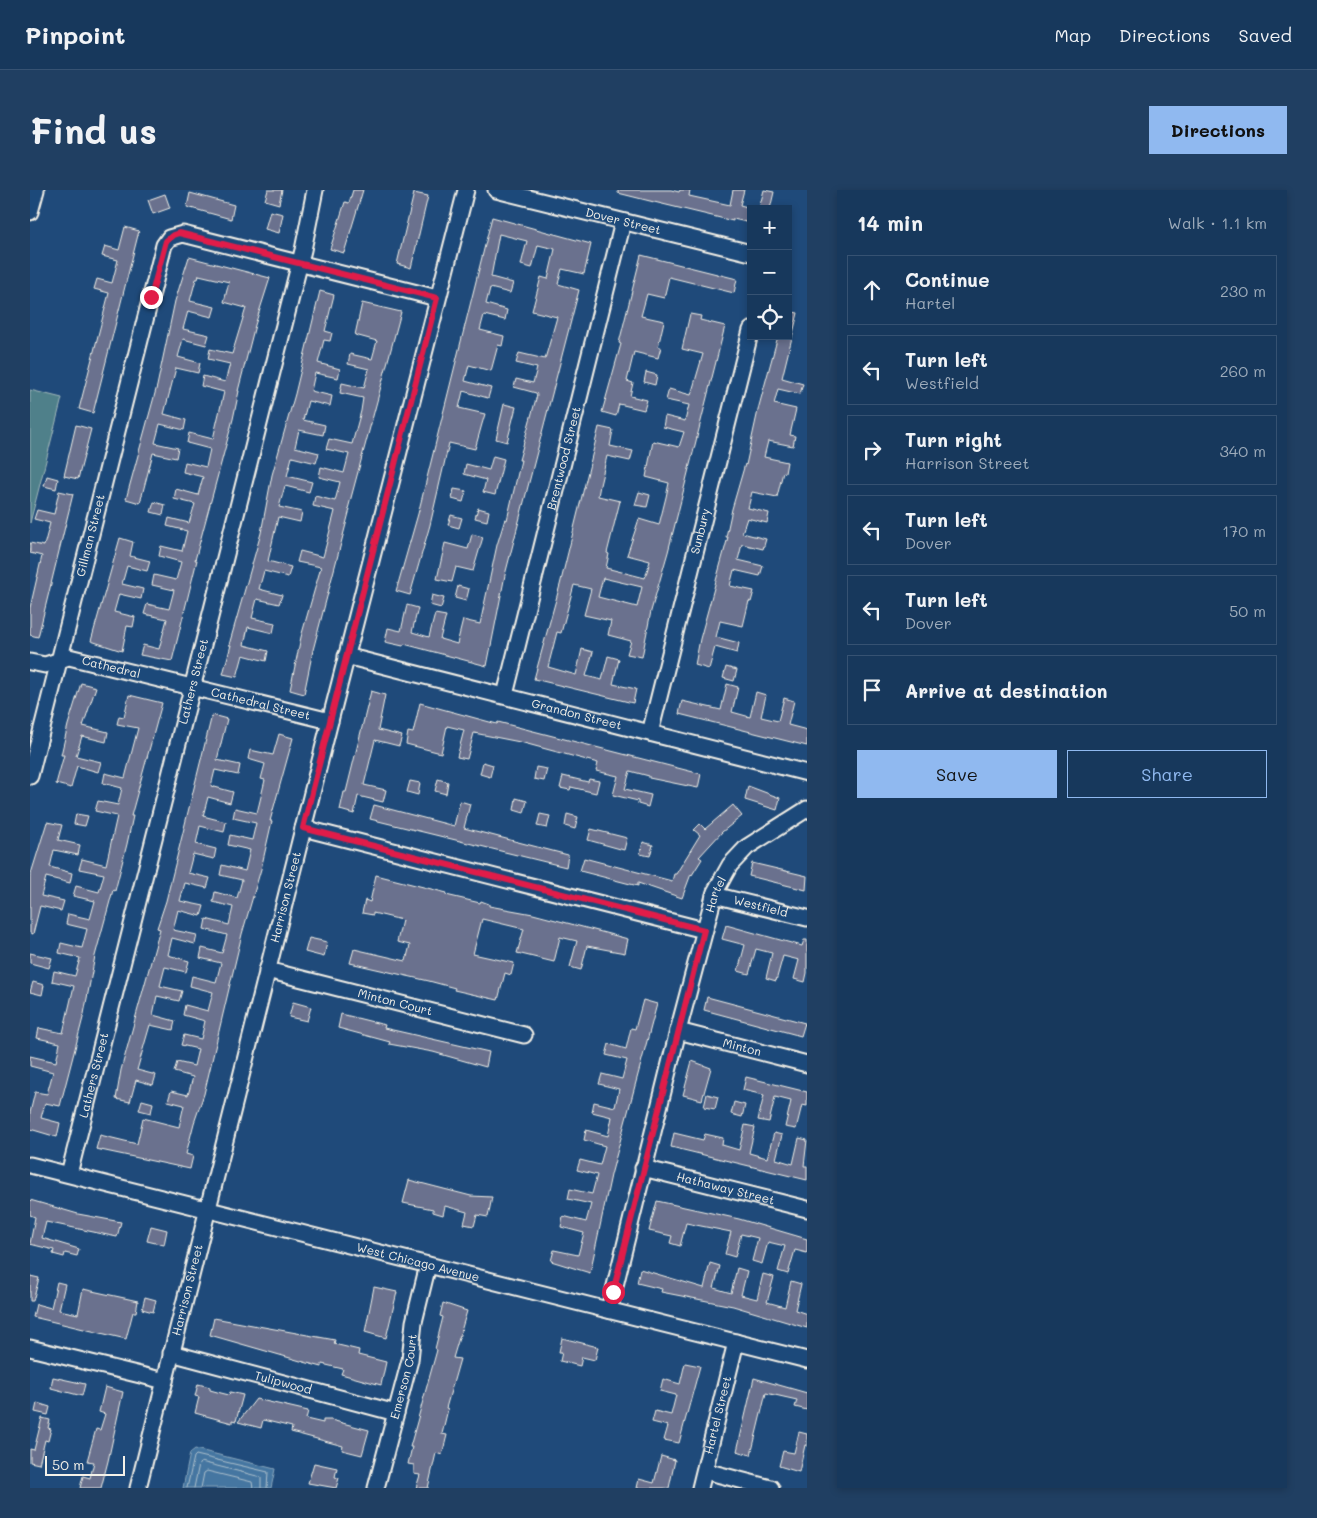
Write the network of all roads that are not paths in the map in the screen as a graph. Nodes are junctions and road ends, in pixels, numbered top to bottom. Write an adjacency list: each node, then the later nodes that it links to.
1 (36, 190): 5 (street)
2 (315, 190): 8 (street, Lathers Street)
3 (466, 190): 9 (street, Harrison Street)
4 (496, 190): 6 (street, Dover Street)
5 (30, 212)
6 (623, 222): 7 (street, Dover Street); 15 (street, Brentwood Street)
7 (747, 252)
8 (300, 263): 9 (street, Gillman Street); 12 (street, Gillman Street); 14 (street, Lathers Street)
9 (437, 298): 11 (street, Harrison Street)
10 (748, 340): 17 (street, Sunbury)
11 (346, 656): 15 (street, Grandon Street); 16 (street, Harrison Street)
12 (59, 661): 13 (street, Cathedral); 14 (street, Cathedral); 19 (street, Gillman Street)
13 (30, 662)
14 (192, 687): 16 (street, Cathedral Street); 31 (street, Lathers Street)
15 (505, 695): 17 (street, Grandon Street)
16 (330, 721): 21 (street, Harrison Street)
17 (650, 733): 18 (street, Grandon Street)
18 (807, 773)
19 (30, 776)
20 (807, 809): 22 (street, Hartel)
21 (303, 828): 24 (street); 25 (street, Harrison Street)
22 (714, 895): 23 (street, Westfield); 24 (street, Hartel)
23 (807, 918)
24 (704, 930): 26 (street, Hartel)
25 (267, 970): 27 (street, Minton Court); 32 (street, Harrison Street)
26 (678, 1031): 28 (street, Minton); 30 (street, Hartel)
27 (524, 1035)
28 (807, 1064)
29 (30, 1165): 31 (street, West Chicago Avenue)
30 (643, 1168): 33 (street, Hathaway Street); 35 (street, Hartel)
31 (69, 1174): 32 (street, West Chicago Avenue)
32 (207, 1208): 34 (street, West Chicago Avenue); 38 (street, Harrison Street)
33 (807, 1209)
34 (428, 1265): 35 (street, West Chicago Avenue); 41 (street, Emerson Court)
35 (608, 1310): 36 (street, West Chicago Avenue)
36 (736, 1342): 39 (street, West Chicago Avenue); 42 (street, Hartel Street)
37 (30, 1348): 40 (street)
38 (171, 1353): 40 (street, Harrison Street); 41 (street, Tulipwood)
39 (807, 1360)
40 (165, 1380): 43 (street, Harrison Street)
41 (396, 1412): 44 (street, Emerson Court)
42 (705, 1471): 45 (street, Hartel Street); 46 (street)
43 (138, 1488)
44 (376, 1488)
45 (700, 1488)
46 (771, 1488)

